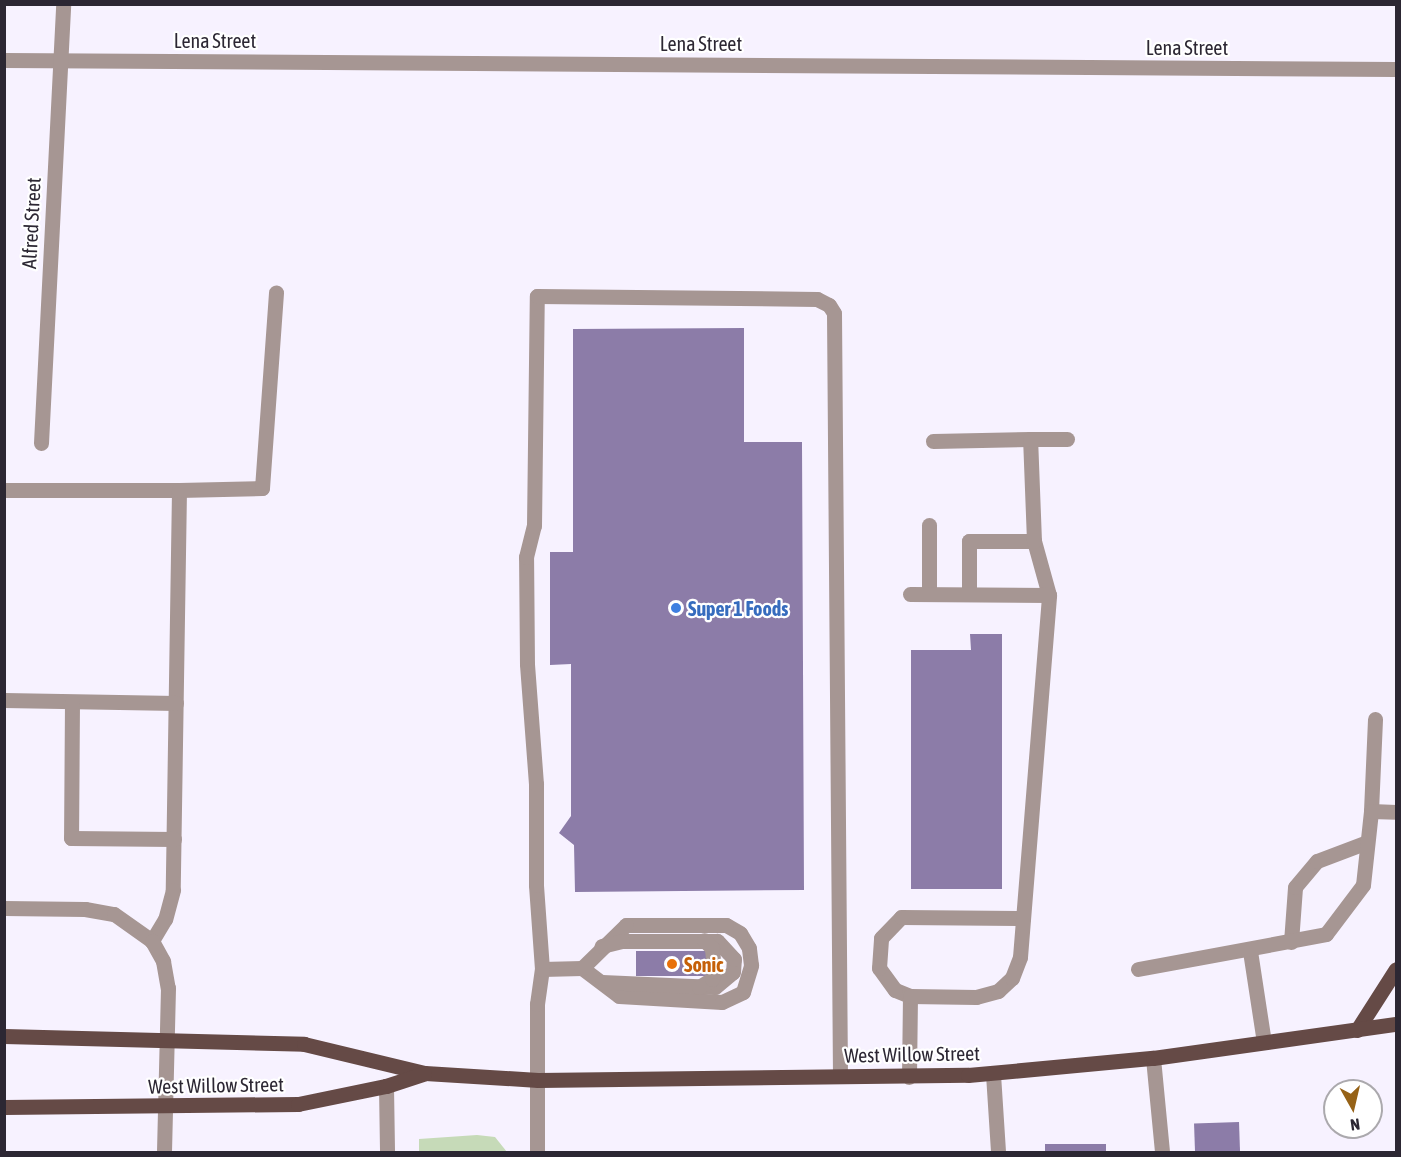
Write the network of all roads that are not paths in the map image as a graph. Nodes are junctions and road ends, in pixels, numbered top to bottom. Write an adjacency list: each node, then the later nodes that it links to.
1 (63, 4): 3 (street, Alfred Street)
2 (4, 60): 3 (street, Lena Street)
3 (61, 60): 4 (street, Lena Street); 9 (street, Alfred Street)
4 (1396, 69)
5 (276, 292): 11 (street)
6 (1030, 439): 7 (street); 8 (street); 13 (street)
7 (1067, 439)
8 (933, 441)
9 (41, 443)
10 (4, 490): 11 (street)
11 (179, 490): 20 (street)
12 (929, 525): 15 (street)
13 (1034, 541): 16 (street); 17 (street)
14 (910, 594): 15 (street)
15 (929, 594): 16 (street)
16 (969, 594): 17 (street)
17 (1049, 594): 27 (street)
18 (4, 700): 19 (street)
19 (72, 702): 20 (street); 24 (street)
20 (176, 703): 24 (street)
21 (1375, 719): 22 (street)
22 (1371, 811): 23 (street); 25 (street)
23 (1396, 812)
24 (174, 839): 28 (street)
25 (1367, 842): 29 (street); 29 (street)
26 (4, 908): 28 (street)
27 (1023, 918): 37 (street); 37 (street)
28 (152, 940): 41 (street)
29 (1291, 942): 31 (street)
30 (600, 947): 32 (street); 36 (street); 36 (street)
31 (1250, 951): 34 (street); 42 (street)
32 (582, 968): 33 (street); 36 (street)
33 (543, 969): 46 (street); 48 (street)
34 (1138, 969)
35 (1396, 969): 39 (main road)
36 (599, 982)
37 (910, 996): 47 (street)
38 (1396, 1024): 39 (main road, West Willow Street)
39 (1357, 1030): 42 (main road, West Willow Street)
40 (4, 1036): 41 (main road, West Willow Street)
41 (167, 1038): 44 (main road, West Willow Street); 51 (street)
42 (1264, 1042): 43 (main road, West Willow Street)
43 (1153, 1058): 45 (main road, West Willow Street); 56 (street)
44 (424, 1073): 48 (main road, West Willow Street); 49 (main road, West Willow Street)
45 (993, 1074): 47 (main road, West Willow Street); 55 (street)
46 (840, 1076): 47 (main road, West Willow Street); 48 (main road, West Willow Street)
47 (909, 1077)
48 (538, 1080): 54 (street)
49 (386, 1086): 51 (main road, West Willow Street); 53 (street)
50 (4, 1107): 51 (main road, West Willow Street)
51 (166, 1108): 52 (street)
52 (164, 1152)
53 (387, 1152)
54 (537, 1152)
55 (998, 1152)
56 (1162, 1152)

